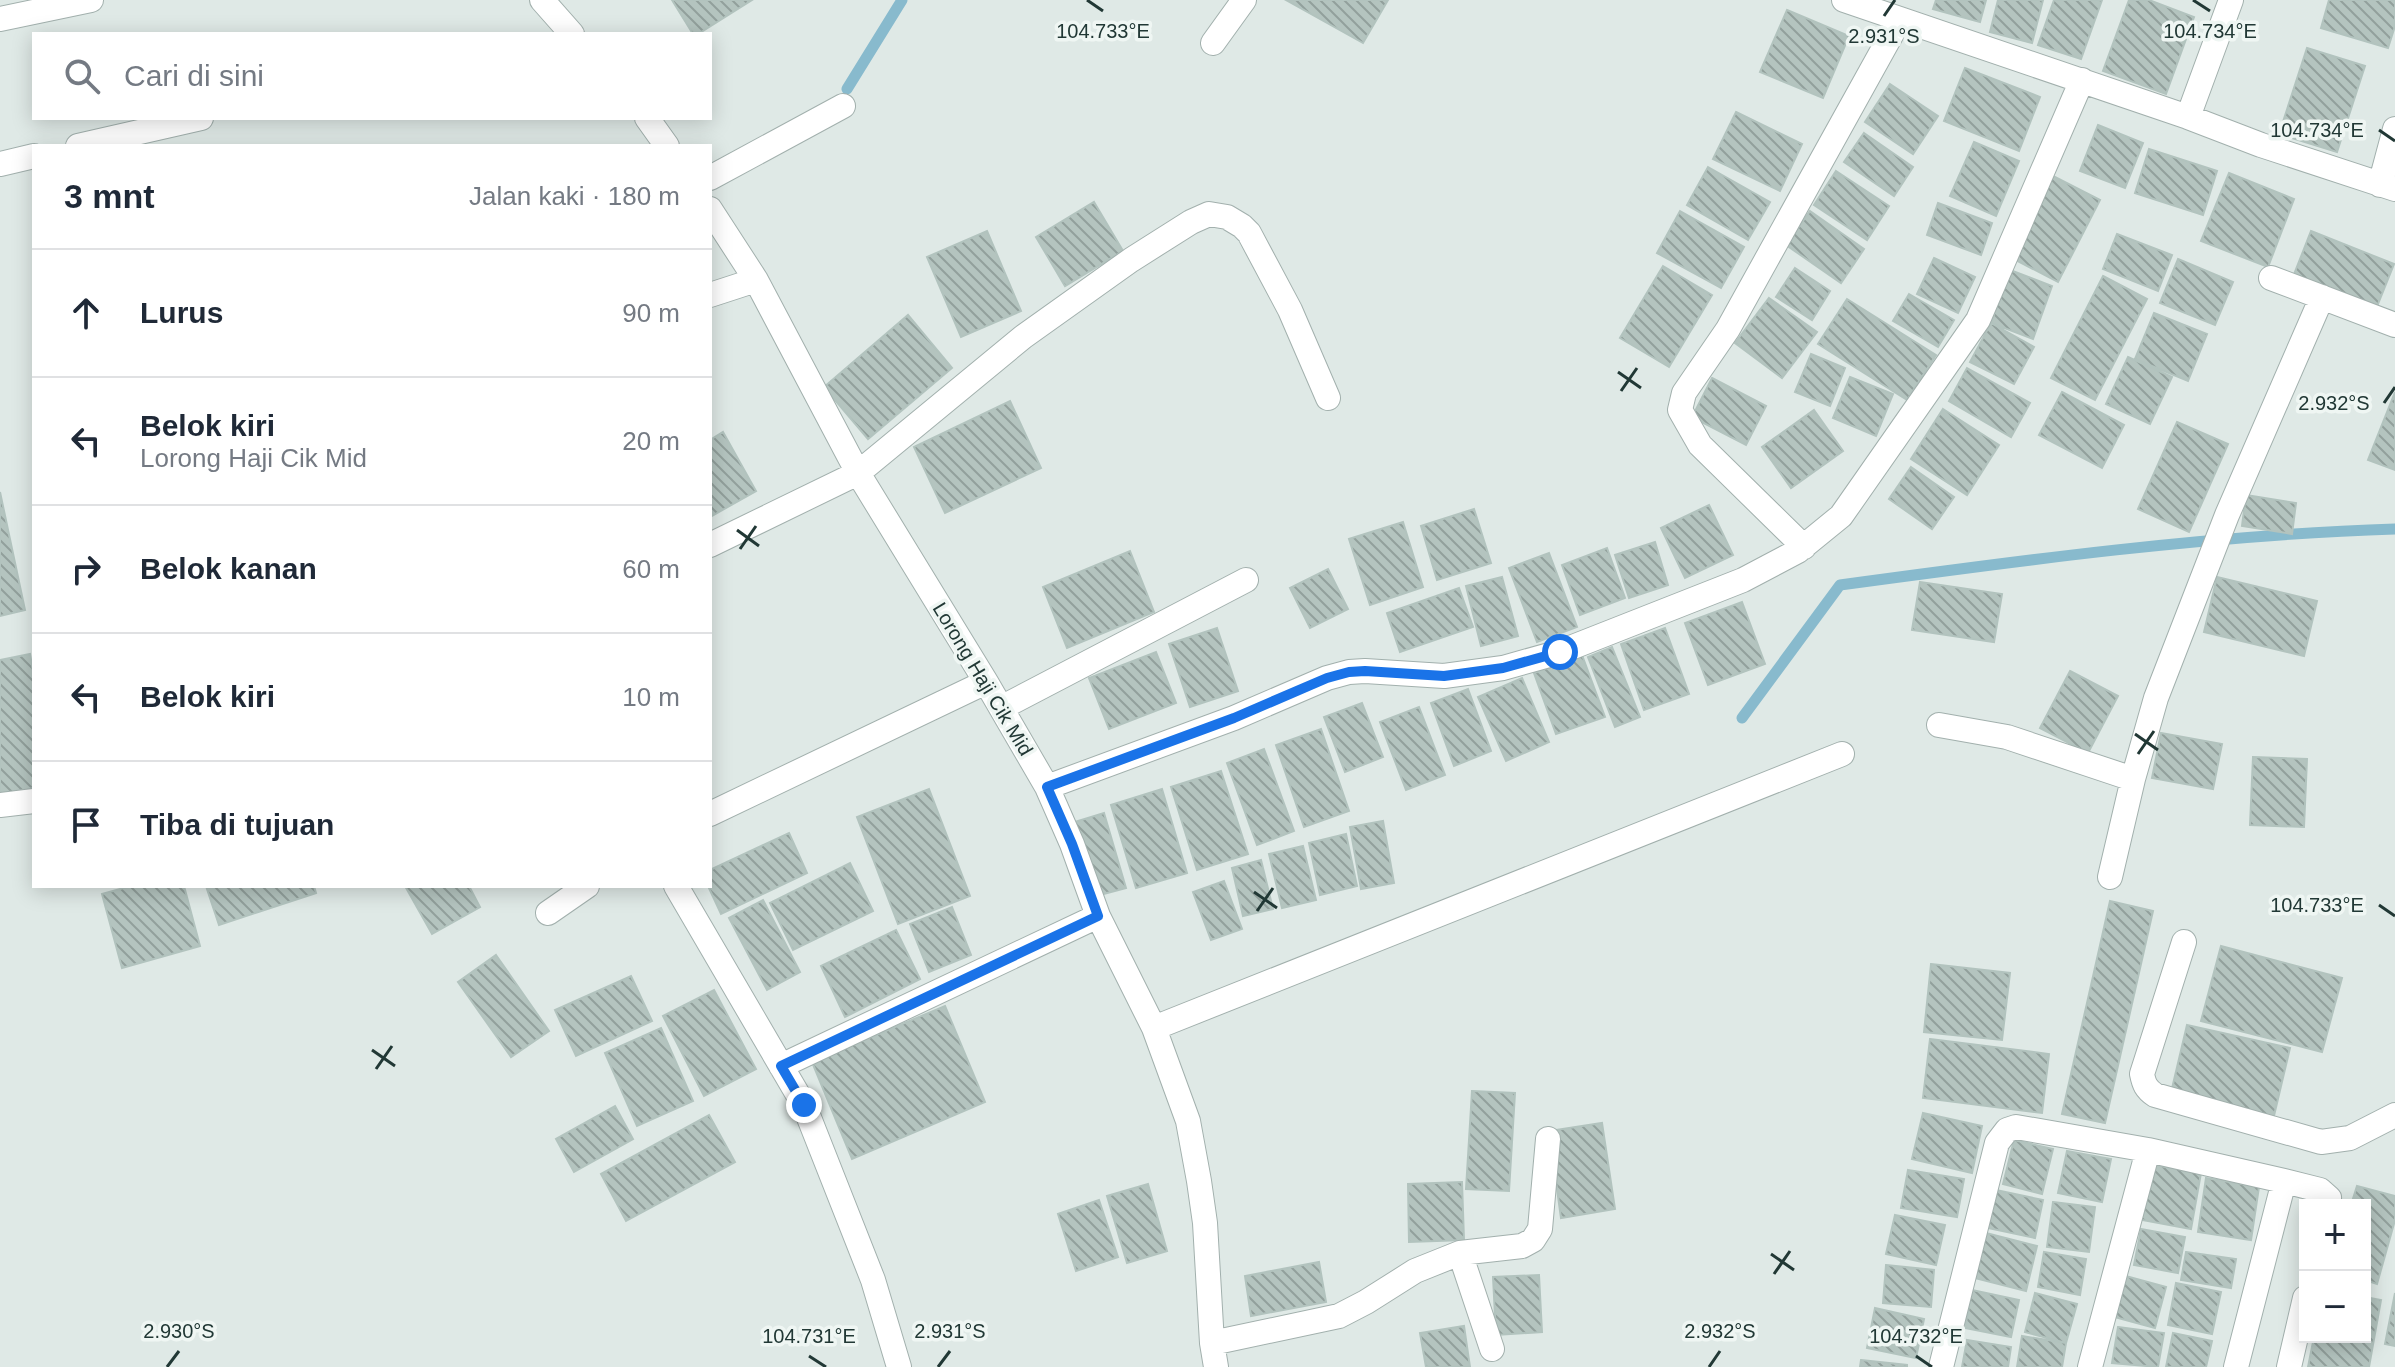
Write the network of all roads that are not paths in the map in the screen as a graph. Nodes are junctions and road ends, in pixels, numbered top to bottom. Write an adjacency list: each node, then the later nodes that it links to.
1 (91, 0): 6 (street)
2 (542, 0): 8 (street)
3 (1244, 0): 9 (street)
4 (1844, 0): 7 (street)
5 (2231, 0): 12 (street)
6 (0, 19)
7 (1900, 19): 10 (street); 31 (street)
8 (570, 32)
9 (1213, 43)
10 (2082, 80): 12 (street); 31 (street)
11 (843, 106): 20 (street)
12 (2188, 117): 21 (street)
13 (192, 120): 16 (street)
14 (648, 120): 17 (street)
15 (2395, 129): 21 (street)
16 (87, 144)
17 (666, 144)
18 (32, 156): 19 (street)
19 (0, 164)
20 (712, 177)
21 (2387, 187)
22 (712, 212): 24 (street, Lorong Haji Cik Mid)
23 (2271, 278): 26 (street)
24 (756, 280): 25 (street); 29 (street, Lorong Haji Cik Mid)
25 (712, 294)
26 (2322, 297): 27 (street); 37 (street)
27 (2395, 325)
28 (1328, 398): 29 (street)
29 (858, 473): 30 (street); 33 (street, Lorong Haji Cik Mid)
30 (712, 544)
31 (1801, 549): 38 (street)
32 (1246, 580): 34 (street)
33 (986, 682): 34 (street, Lorong Haji Cik Mid); 41 (street)
34 (1001, 708): 38 (street, Lorong Haji Cik Mid)
35 (1939, 725): 37 (street)
36 (1842, 754): 48 (street)
37 (2133, 779): 42 (street)
38 (1047, 787): 46 (street, Lorong Haji Cik Mid)
39 (32, 801): 40 (street)
40 (0, 805)
41 (712, 813)
42 (2110, 877)
43 (584, 888): 45 (street)
44 (677, 888): 49 (street)
45 (548, 913)
46 (1098, 916): 48 (street, Lorong Haji Cik Mid); 49 (street)
47 (2184, 942): 50 (street)
48 (1154, 1028): 58 (street, Lorong Haji Cik Mid)
49 (781, 1066): 59 (street)
50 (2395, 1115)
51 (1548, 1139): 55 (street)
52 (2148, 1150): 53 (street); 60 (street); 61 (street)
53 (2284, 1181): 54 (street); 62 (street)
54 (2329, 1199)
55 (1460, 1253): 57 (street); 58 (street)
56 (2299, 1324): 63 (street)
57 (1492, 1349)
58 (1214, 1355)
59 (899, 1367)
60 (1941, 1367)
61 (2090, 1367)
62 (2237, 1367)
63 (2289, 1367)

